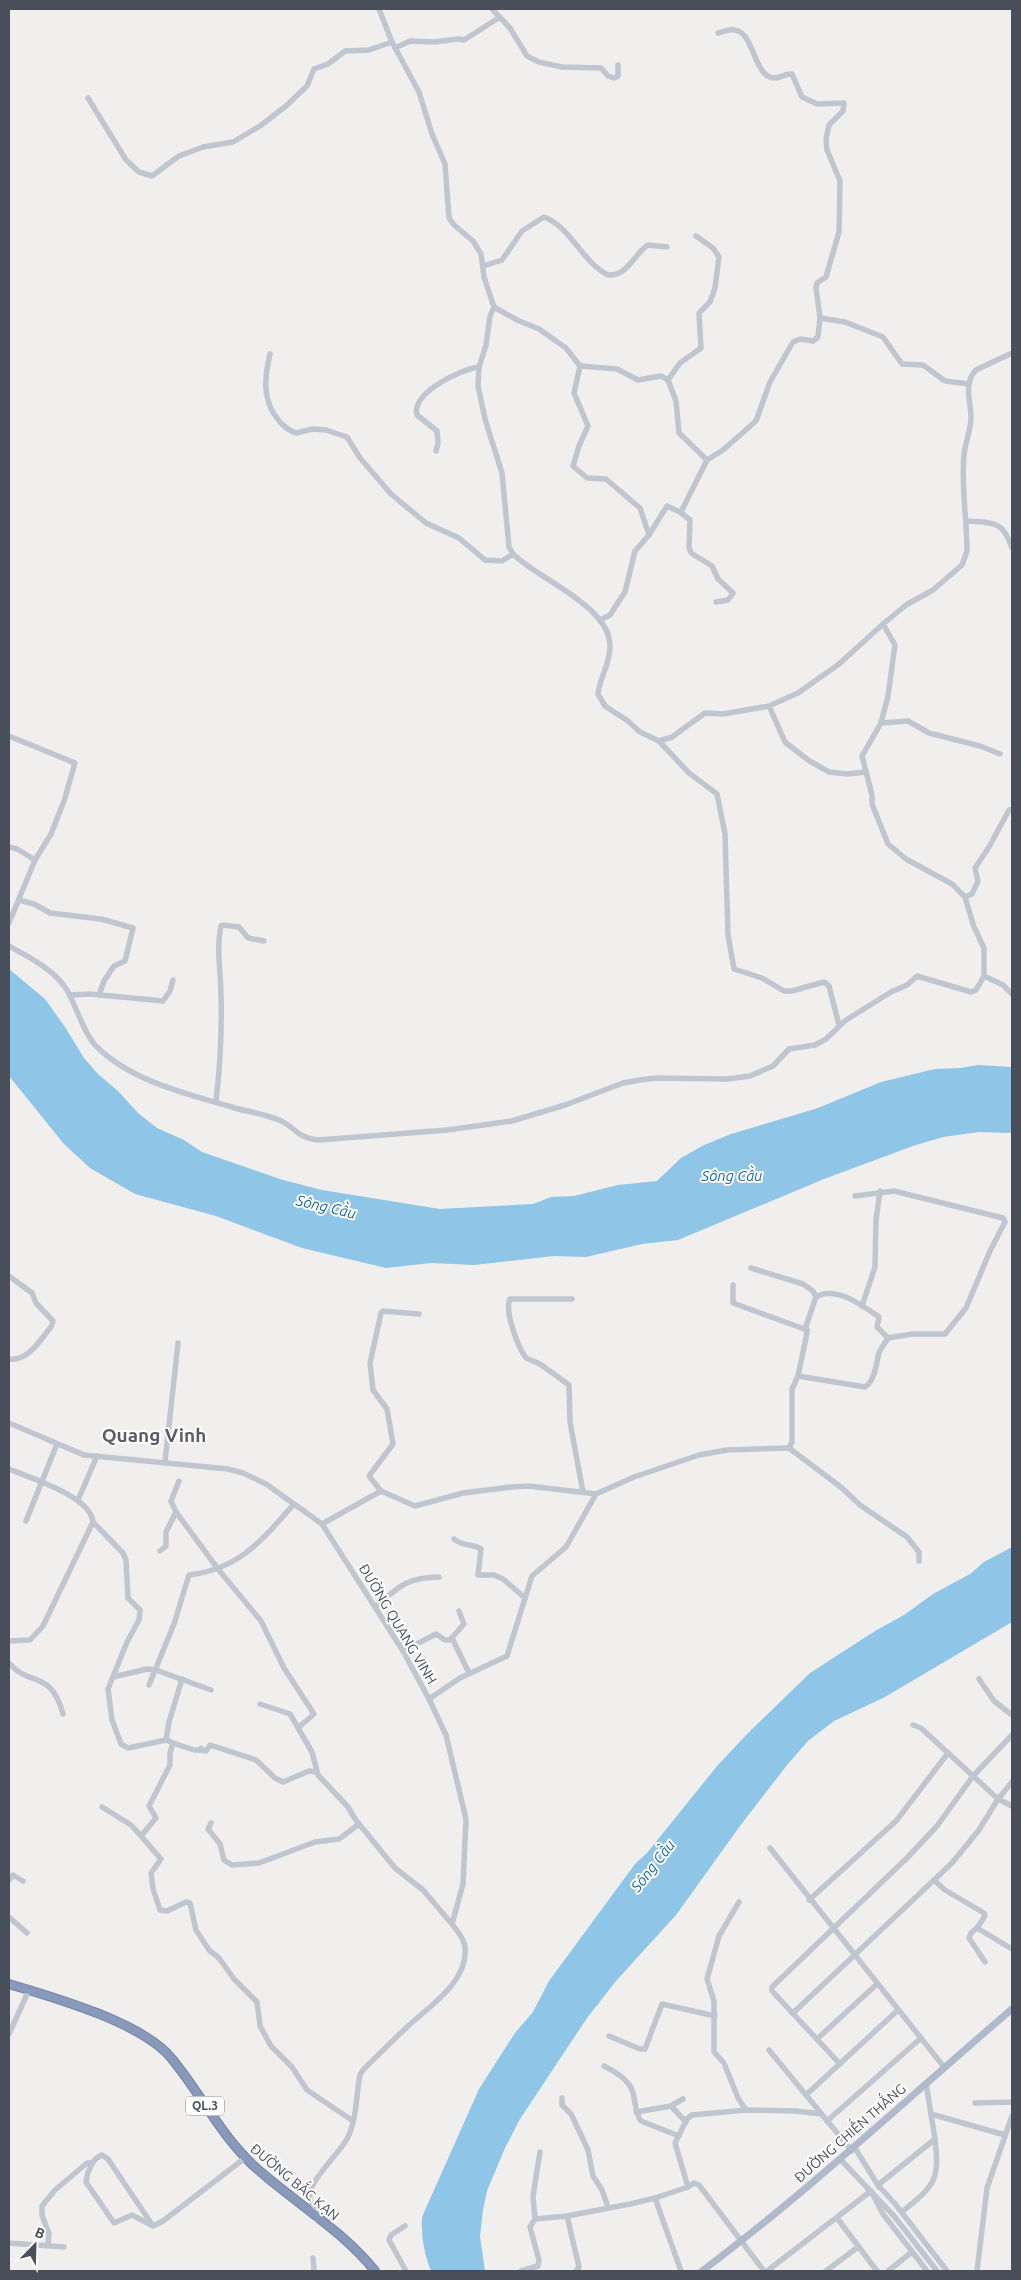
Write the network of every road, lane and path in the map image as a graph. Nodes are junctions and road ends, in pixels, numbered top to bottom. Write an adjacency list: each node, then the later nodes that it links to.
1 (379, 9): 5 (street)
2 (492, 9): 3 (street)
3 (500, 17): 6 (street); 7 (street)
4 (718, 33): 13 (street)
5 (392, 42): 6 (street); 8 (street)
6 (395, 48): 11 (street)
7 (618, 65)
8 (88, 98)
9 (696, 236): 18 (street)
10 (668, 247): 11 (street)
11 (483, 266): 12 (street)
12 (494, 307): 16 (street); 17 (street)
13 (820, 318): 19 (street); 21 (street)
14 (1012, 353): 19 (street)
15 (270, 354): 26 (street)
16 (580, 366): 18 (street); 24 (street)
17 (480, 367): 20 (street); 26 (street)
18 (668, 380): 21 (street)
19 (969, 384): 23 (street)
20 (436, 451)
21 (706, 460): 22 (street)
22 (681, 512): 24 (street); 27 (street)
23 (966, 521): 25 (street); 29 (street)
24 (649, 535): 28 (street)
25 (1012, 548)
26 (513, 554): 28 (street)
27 (716, 602)
28 (600, 620): 33 (street)
29 (883, 624): 30 (street); 31 (street)
30 (769, 706): 33 (street); 35 (street)
31 (881, 723): 34 (street); 35 (street)
32 (9, 736): 38 (street)
33 (659, 741): 49 (street)
34 (1000, 754)
35 (866, 772): 39 (street)
36 (1012, 809): 39 (street)
37 (9, 847): 38 (street)
38 (35, 860): 40 (street)
39 (965, 897): 44 (street)
40 (19, 900): 41 (street); 48 (street)
41 (9, 924)
42 (264, 941): 50 (street)
43 (9, 946): 47 (street)
44 (984, 976): 46 (street); 49 (street)
45 (173, 980): 48 (street)
46 (1012, 994)
47 (70, 995): 48 (street); 50 (street)
48 (99, 995)
49 (839, 1025): 50 (street)
50 (216, 1101)
51 (880, 1191): 52 (street); 58 (street); 61 (street)
52 (855, 1196)
53 (751, 1268): 56 (street)
54 (9, 1276): 63 (street)
55 (733, 1285): 60 (street)
56 (816, 1297): 58 (street); 60 (street)
57 (572, 1299): 74 (street)
58 (862, 1306): 61 (street)
59 (419, 1314): 73 (street)
60 (807, 1330): 64 (street)
61 (888, 1338): 64 (street)
62 (178, 1343): 69 (street)
63 (9, 1359)
64 (798, 1376): 67 (street)
65 (9, 1423): 66 (street, ĐƯỜNG QUANG VINH)
66 (56, 1444): 68 (street, ĐƯỜNG QUANG VINH); 72 (street)
67 (789, 1448): 75 (street); 84 (street)
68 (97, 1456): 69 (street, ĐƯỜNG QUANG VINH); 76 (street)
69 (166, 1462): 77 (street, ĐƯỜNG QUANG VINH)
70 (9, 1469): 72 (street)
71 (179, 1481): 78 (street)
72 (40, 1482): 76 (street); 79 (street)
73 (381, 1491): 74 (street); 81 (street)
74 (584, 1492): 75 (street)
75 (596, 1494): 87 (street)
76 (78, 1500): 80 (street)
77 (294, 1504): 81 (street, ĐƯỜNG QUANG VINH); 85 (street)
78 (176, 1512): 83 (street); 85 (street)
79 (26, 1521)
80 (93, 1522): 91 (street); 96 (street)
81 (322, 1524): 88 (street, ĐƯỜNG QUANG VINH)
82 (454, 1539): 87 (street)
83 (160, 1551)
84 (919, 1560)
85 (218, 1570): 94 (street); 106 (street)
86 (439, 1577): 88 (street)
87 (525, 1598): 95 (street)
88 (375, 1608): 92 (street, ĐƯỜNG QUANG VINH)
89 (459, 1611): 90 (street)
90 (452, 1638): 92 (street); 95 (street)
91 (9, 1641)
92 (404, 1652): 101 (street, ĐƯỜNG QUANG VINH)
93 (9, 1663): 103 (street)
94 (156, 1670): 96 (street); 97 (street); 99 (street)
95 (469, 1673): 101 (street)
96 (113, 1677): 108 (street)
97 (182, 1679): 100 (street); 108 (street)
98 (979, 1679): 104 (street)
99 (150, 1685)
100 (211, 1690)
101 (430, 1699): 127 (street, ĐƯỜNG QUANG VINH)
102 (260, 1704): 106 (street)
103 (63, 1714)
104 (1012, 1715)
105 (914, 1725): 110 (street)
106 (298, 1727): 111 (street)
107 (1012, 1735): 112 (street)
108 (166, 1740): 109 (street)
109 (173, 1743): 111 (street); 119 (street)
110 (948, 1753): 112 (street); 124 (street)
111 (316, 1772): 118 (street)
112 (973, 1776): 114 (street); 129 (street)
113 (1012, 1782): 114 (street)
114 (998, 1799): 115 (street); 122 (street)
115 (1012, 1806)
116 (102, 1808): 119 (street)
117 (211, 1823): 118 (street)
118 (359, 1824): 127 (street)
119 (141, 1836): 162 (street)
120 (770, 1848): 124 (street)
121 (9, 1880): 123 (street)
122 (934, 1880): 128 (street); 132 (street)
123 (23, 1881)
124 (809, 1900): 129 (street)
125 (739, 1902): 140 (street)
126 (9, 1917): 130 (street)
127 (452, 1924): 162 (street)
128 (977, 1928): 131 (street); 133 (street)
129 (833, 1929): 132 (street); 139 (street)
130 (27, 1934)
131 (1012, 1949)
132 (854, 1955): 135 (street); 139 (street)
133 (985, 1962)
134 (9, 1984): 136 (highway, ĐƯỜNG BẮC KẠN / QL.3)
135 (877, 1984): 138 (street); 144 (street)
136 (29, 1990): 141 (street); 169 (highway, ĐƯỜNG BẮC KẠN / QL.3)
137 (1012, 2009): 148 (main road, ĐƯỜNG CHIẾN THẮNG)
138 (898, 2010): 143 (street); 146 (street)
139 (793, 2013): 144 (street)
140 (715, 2016): 142 (street); 156 (street)
141 (9, 2034)
142 (609, 2036)
143 (921, 2038): 148 (street); 161 (street)
144 (817, 2039): 146 (street)
145 (770, 2050): 150 (street)
146 (840, 2064): 150 (street)
147 (604, 2066): 157 (street)
148 (944, 2067): 149 (main road, ĐƯỜNG CHIẾN THẮNG)
149 (926, 2083): 159 (street); 167 (main road, ĐƯỜNG CHIẾN THẮNG)
150 (806, 2095): 158 (street)
151 (562, 2098): 176 (street)
152 (683, 2099): 155 (street)
153 (1012, 2102): 154 (street)
154 (975, 2103)
155 (671, 2106): 157 (street); 163 (street)
156 (746, 2110): 158 (street); 163 (street)
157 (636, 2112): 165 (street)
158 (821, 2114): 161 (street)
159 (931, 2114): 164 (street); 166 (street)
160 (1012, 2116): 164 (street)
161 (827, 2121): 167 (street)
162 (353, 2122): 181 (street)
163 (686, 2122): 165 (street)
164 (1005, 2135): 206 (street)
165 (679, 2136): 173 (street)
166 (934, 2139): 172 (street); 177 (street)
167 (854, 2149): 170 (main road, ĐƯỜNG CHIẾN THẮNG); 172 (street)
168 (540, 2152): 182 (street)
169 (245, 2158): 181 (highway, ĐƯỜNG BẮC KẠN / QL.3); 183 (street)
170 (841, 2160): 174 (street); 185 (main road, ĐƯỜNG CHIẾN THẮNG)
171 (92, 2163): 183 (street); 183 (street); 187 (street)
172 (878, 2185): 177 (street); 179 (street)
173 (688, 2187): 175 (street); 185 (street)
174 (871, 2191): 179 (street); 180 (street); 190 (street)
175 (655, 2198): 176 (street); 197 (street)
176 (608, 2207): 178 (street)
177 (902, 2212): 205 (street)
178 (567, 2216): 182 (street); 196 (street)
179 (894, 2216): 204 (street)
180 (836, 2218): 189 (street); 199 (street)
181 (318, 2219): 193 (highway, ĐƯỜNG BẮC KẠN / QL.3)
182 (535, 2219): 195 (street)
183 (153, 2226)
184 (405, 2226): 194 (street)
185 (742, 2241): 198 (main road, ĐƯỜNG CHIẾN THẮNG); 199 (street)
186 (9, 2243): 187 (street)
187 (48, 2245): 188 (street)
188 (64, 2247)
189 (858, 2247): 200 (street); 201 (street)
190 (912, 2252): 202 (street); 203 (street)
191 (313, 2258): 192 (street)
192 (314, 2271)
193 (375, 2271)
194 (406, 2271)
195 (521, 2271)
196 (576, 2271)
197 (681, 2271)
198 (702, 2271)
199 (766, 2271)
200 (826, 2271)
201 (877, 2271)
202 (888, 2271)
203 (927, 2271)
204 (937, 2271)
205 (947, 2271)
206 (977, 2271)

